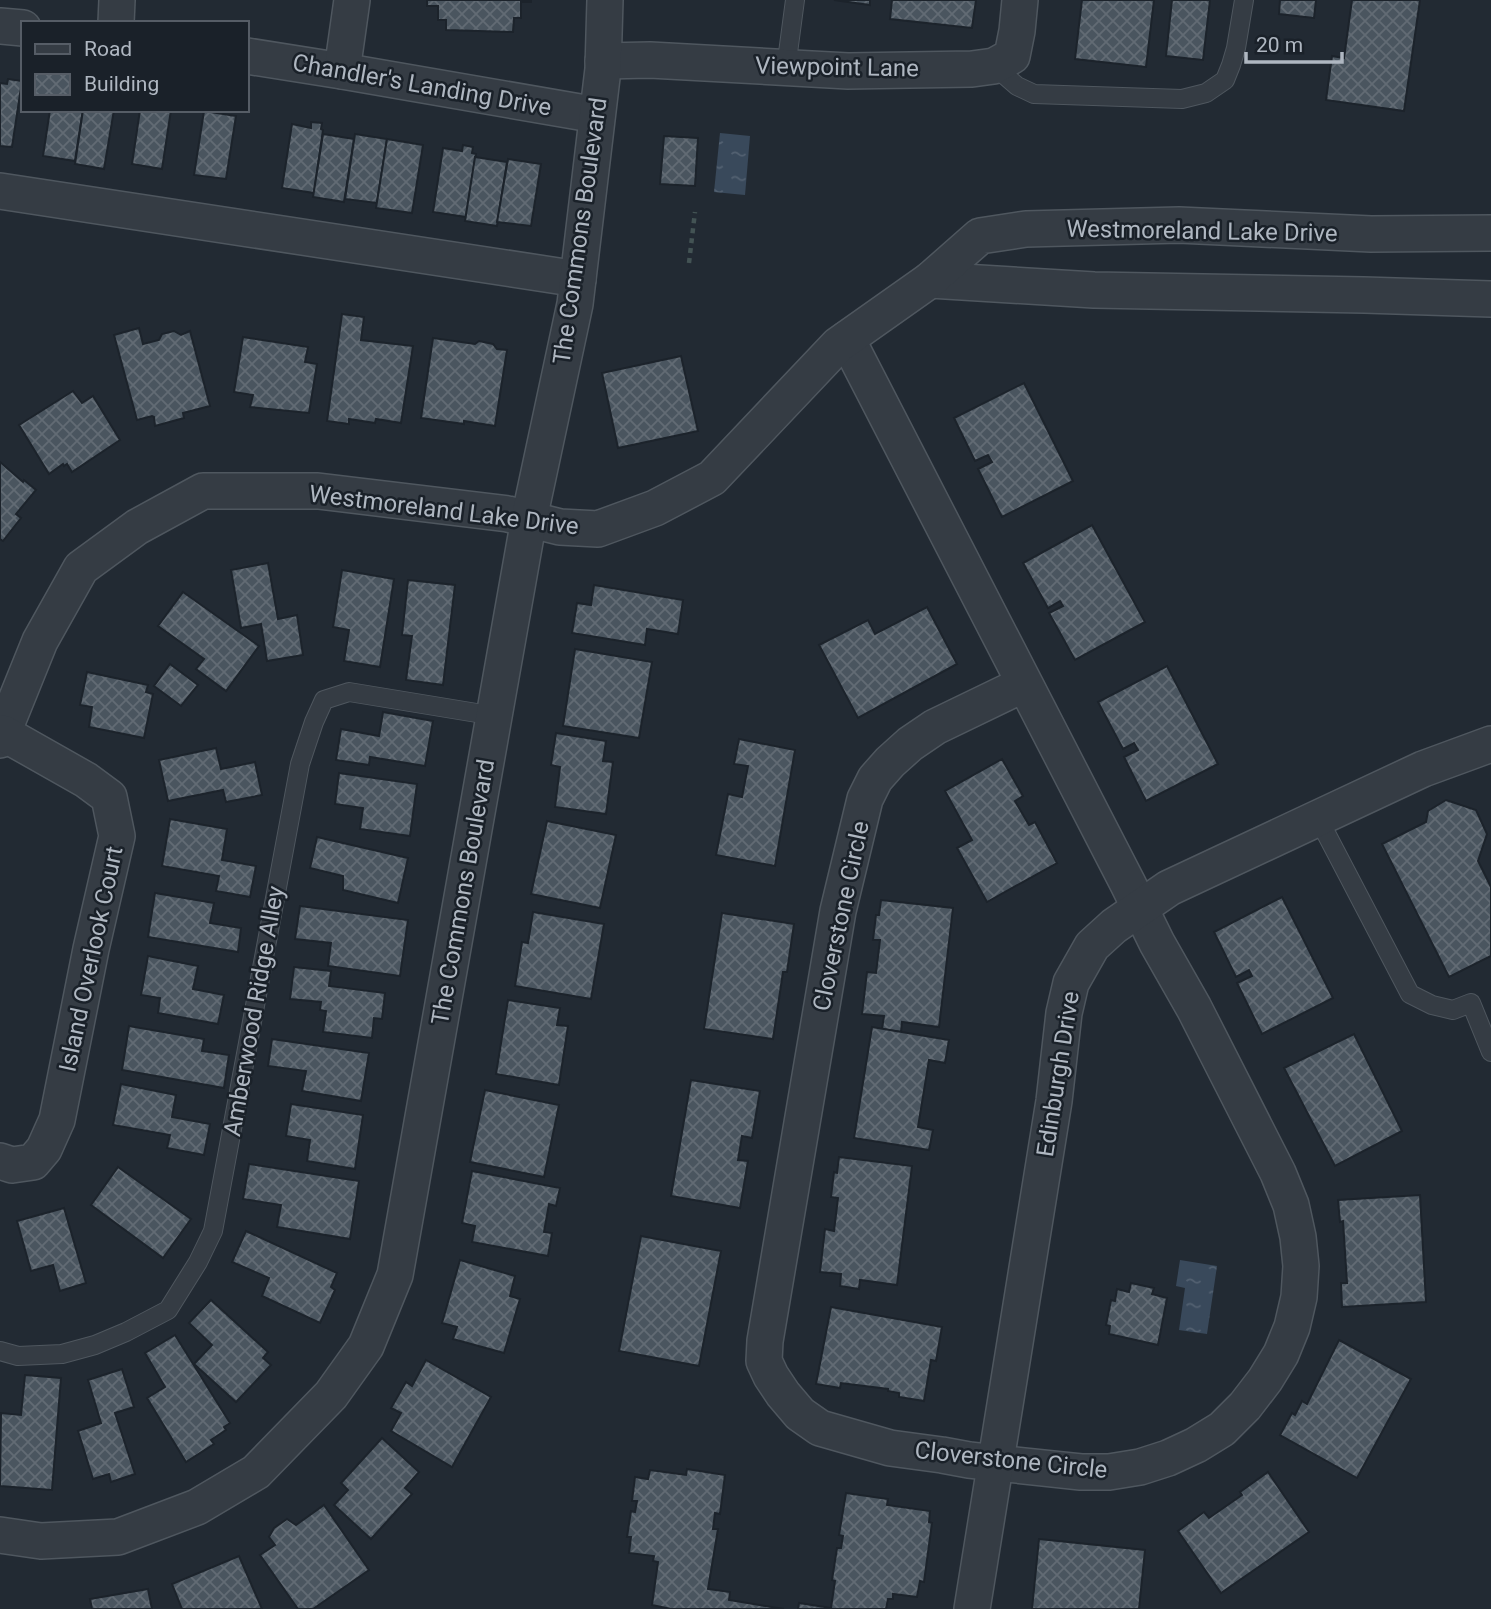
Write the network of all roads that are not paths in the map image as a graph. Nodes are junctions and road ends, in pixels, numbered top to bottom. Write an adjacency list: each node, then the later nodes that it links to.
1 (117, 0): 7 (street)
2 (352, 0): 14 (street)
3 (605, 0): 11 (street, The Commons Boulevard)
4 (795, 0): 13 (lane)
5 (1020, 0): 12 (street)
6 (1244, 0): 12 (lane)
7 (116, 21)
8 (0, 26): 9 (street)
9 (21, 28)
10 (248, 57): 14 (street, Chandler's Landing Drive)
11 (603, 61): 13 (street, Viewpoint Lane); 15 (street, The Commons Boulevard)
12 (994, 66): 13 (street, Viewpoint Lane)
13 (786, 68)
14 (342, 71): 15 (street, Chandler's Landing Drive)
15 (597, 115): 18 (street, The Commons Boulevard)
16 (0, 191): 18 (street)
17 (1491, 233): 19 (street, Westmoreland Lake Drive)
18 (578, 279): 22 (street, The Commons Boulevard)
19 (930, 280): 20 (street); 21 (street, Westmoreland Lake Drive)
20 (1491, 299)
21 (847, 339): 22 (street, Westmoreland Lake Drive); 23 (street, Cloverstone Circle)
22 (529, 519): 24 (street, The Commons Boulevard); 25 (street, Westmoreland Lake Drive)
23 (1024, 684): 28 (street, Cloverstone Circle); 32 (street, Cloverstone Circle)
24 (495, 716): 31 (lane, Amberwood Ridge Alley); 33 (street, The Commons Boulevard)
25 (1, 736): 30 (street, Island Overlook Court)
26 (1491, 744): 27 (street, Edinburgh Drive)
27 (1318, 818): 28 (street, Edinburgh Drive); 29 (lane)
28 (1141, 908): 32 (street, Edinburgh Drive); 32 (street, Cloverstone Circle)
29 (1491, 1052)
30 (0, 1161)
31 (0, 1351)
32 (995, 1463): 34 (street, Edinburgh Drive)
33 (0, 1535)
34 (972, 1609)

